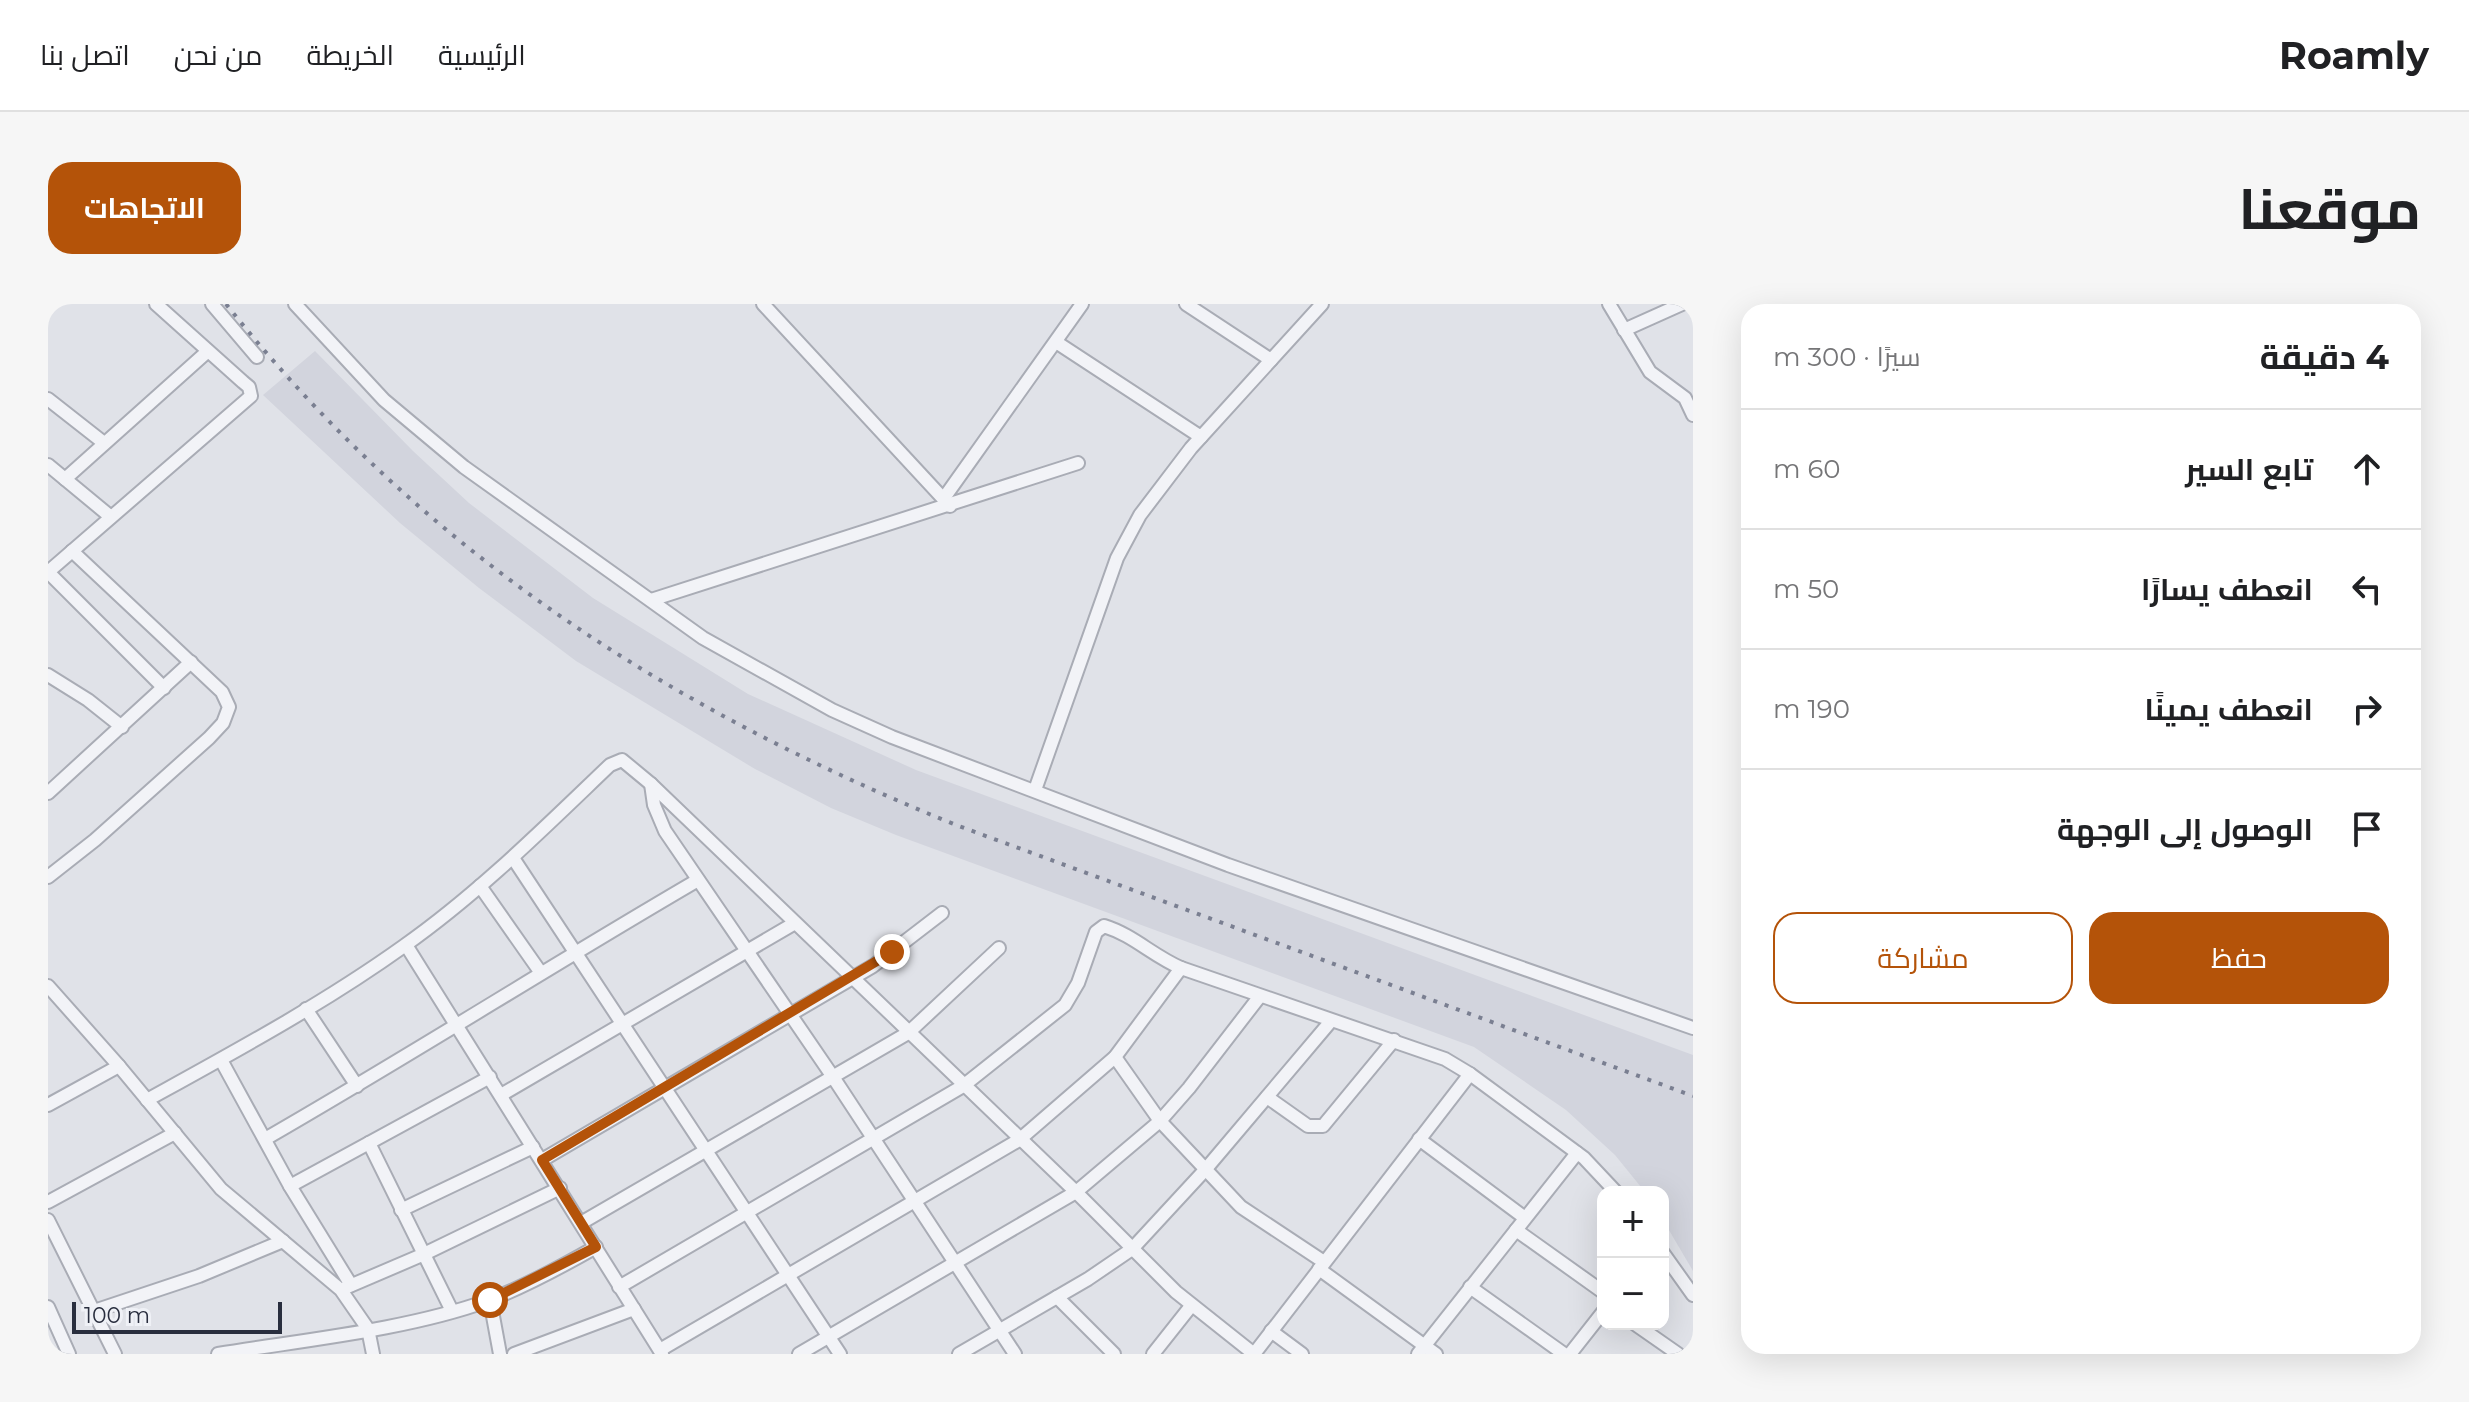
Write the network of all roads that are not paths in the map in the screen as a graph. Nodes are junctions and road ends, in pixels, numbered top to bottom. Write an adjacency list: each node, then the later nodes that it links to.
1 (156, 304): 12 (street)
2 (212, 304): 13 (street)
3 (295, 304): 27 (street)
4 (763, 304): 23 (street)
5 (1082, 304): 11 (street)
6 (1186, 304): 14 (street)
7 (1322, 304): 14 (street)
8 (1609, 304): 10 (street)
9 (1682, 304): 10 (street)
10 (1624, 330): 15 (street)
11 (1056, 342): 18 (street); 23 (street)
12 (208, 351): 19 (street); 24 (street)
13 (257, 357)
14 (1271, 360): 18 (street)
15 (1689, 396): 17 (street)
16 (48, 399): 19 (street)
17 (1693, 415)
18 (1201, 437): 33 (street)
19 (104, 443): 22 (street)
20 (1078, 463): 23 (street)
21 (48, 465): 22 (street)
22 (65, 479): 24 (street)
23 (947, 502): 27 (street)
24 (111, 517): 25 (street)
25 (72, 551): 26 (street); 28 (street)
26 (48, 572): 30 (street)
27 (651, 600): 33 (street)
28 (191, 662): 30 (street); 36 (street)
29 (48, 675): 31 (street)
30 (164, 688): 31 (street)
31 (122, 727): 34 (street)
32 (651, 784): 35 (street); 37 (street); 40 (street)
33 (1035, 790): 56 (street)
34 (48, 793)
35 (513, 858): 38 (street); 43 (street)
36 (48, 877)
37 (698, 880): 43 (street); 44 (street)
38 (480, 886): 41 (street); 46 (street)
39 (942, 913): 47 (street)
40 (795, 923): 44 (street); 47 (street)
41 (406, 945): 51 (street); 55 (street)
42 (999, 948): 57 (street)
43 (575, 952): 46 (street); 54 (street)
44 (746, 952): 52 (street); 54 (street)
45 (1181, 968): 49 (street); 59 (street); 66 (street)
46 (541, 973): 55 (street)
47 (852, 978): 52 (street); 57 (street)
48 (48, 986): 50 (street)
49 (1260, 996): 53 (street); 72 (street)
50 (53, 1001): 61 (street)
51 (306, 1009): 60 (street); 65 (street)
52 (790, 1014): 64 (street); 67 (street)
53 (1331, 1021): 58 (street); 69 (street)
54 (622, 1024): 67 (street); 68 (street)
55 (458, 1026): 63 (street); 65 (street)
56 (1693, 1028)
57 (908, 1033): 64 (street); 66 (street)
58 (1394, 1040): 62 (street); 69 (street)
59 (1115, 1057): 72 (street); 77 (street)
60 (221, 1060): 70 (street); 75 (street)
61 (119, 1066): 70 (street); 71 (street)
62 (1470, 1074): 76 (street); 81 (street)
63 (490, 1077): 68 (street); 78 (street)
64 (833, 1077): 74 (street); 80 (street)
65 (357, 1086): 75 (street)
66 (963, 1086): 74 (street); 77 (street)
67 (664, 1087): 80 (street); 82 (street)
68 (501, 1095): 79 (street)
69 (1267, 1097): 83 (street)
70 (147, 1100): 73 (street)
71 (48, 1105)
72 (1160, 1121): 83 (street); 87 (street)
73 (175, 1133): 89 (street); 96 (street)
74 (873, 1138): 88 (street); 91 (street)
75 (265, 1139): 84 (street)
76 (1419, 1139): 92 (street); 102 (street)
77 (1019, 1140): 87 (street); 88 (street)
78 (369, 1143): 84 (street); 90 (street)
79 (533, 1147): 82 (street); 90 (street)
80 (706, 1150): 91 (street); 94 (street)
81 (1577, 1153): 85 (street); 92 (street)
82 (542, 1160): 86 (street)
83 (1205, 1170): 98 (street); 102 (street)
84 (290, 1186): 104 (street)
85 (1610, 1186)
86 (560, 1188): 94 (street); 99 (street)
87 (1076, 1192): 98 (street); 101 (street)
88 (914, 1200): 101 (street); 103 (street)
89 (48, 1202)
90 (401, 1210): 99 (street)
91 (747, 1212): 103 (street); 105 (street)
92 (1525, 1218): 95 (street)
93 (48, 1220): 114 (street)
94 (581, 1223): 97 (street)
95 (1516, 1230): 106 (street); 107 (street)
96 (283, 1241): 104 (street); 114 (street)
97 (596, 1247): 105 (street); 110 (street)
98 (1132, 1249): 109 (street); 111 (street)
99 (422, 1255): 104 (street); 115 (street)
100 (1667, 1258): 108 (street)
101 (956, 1264): 119 (street); 121 (street)
102 (1322, 1266): 120 (street); 122 (street)
103 (788, 1274): 121 (street); 123 (street)
104 (346, 1287): 117 (street)
105 (619, 1287): 113 (street)
106 (1470, 1287): 122 (street); 139 (street)
107 (1597, 1288)
108 (1693, 1295)
109 (1057, 1297): 119 (street); 134 (street)
110 (490, 1300): 115 (street); 128 (street)
111 (1191, 1306): 135 (street); 136 (street)
112 (48, 1307): 124 (street)
113 (634, 1309): 123 (street); 129 (street)
114 (94, 1311): 125 (street)
115 (452, 1311): 117 (street)
116 (1597, 1319): 139 (street)
117 (368, 1329): 126 (street); 127 (street)
118 (1644, 1330): 140 (street)
119 (999, 1331): 132 (street); 133 (street)
120 (1271, 1331): 136 (street); 137 (street)
121 (829, 1337): 130 (street); 131 (street)
122 (1421, 1350): 138 (street)
123 (661, 1352)
124 (69, 1354)
125 (115, 1354)
126 (218, 1354)
127 (373, 1354)
128 (500, 1354)
129 (514, 1354)
130 (799, 1354)
131 (840, 1354)
132 (959, 1354)
133 (1015, 1354)
134 (1114, 1354)
135 (1153, 1354)
136 (1254, 1354)
137 (1302, 1354)
138 (1436, 1354)
139 (1567, 1354)
140 (1678, 1354)

